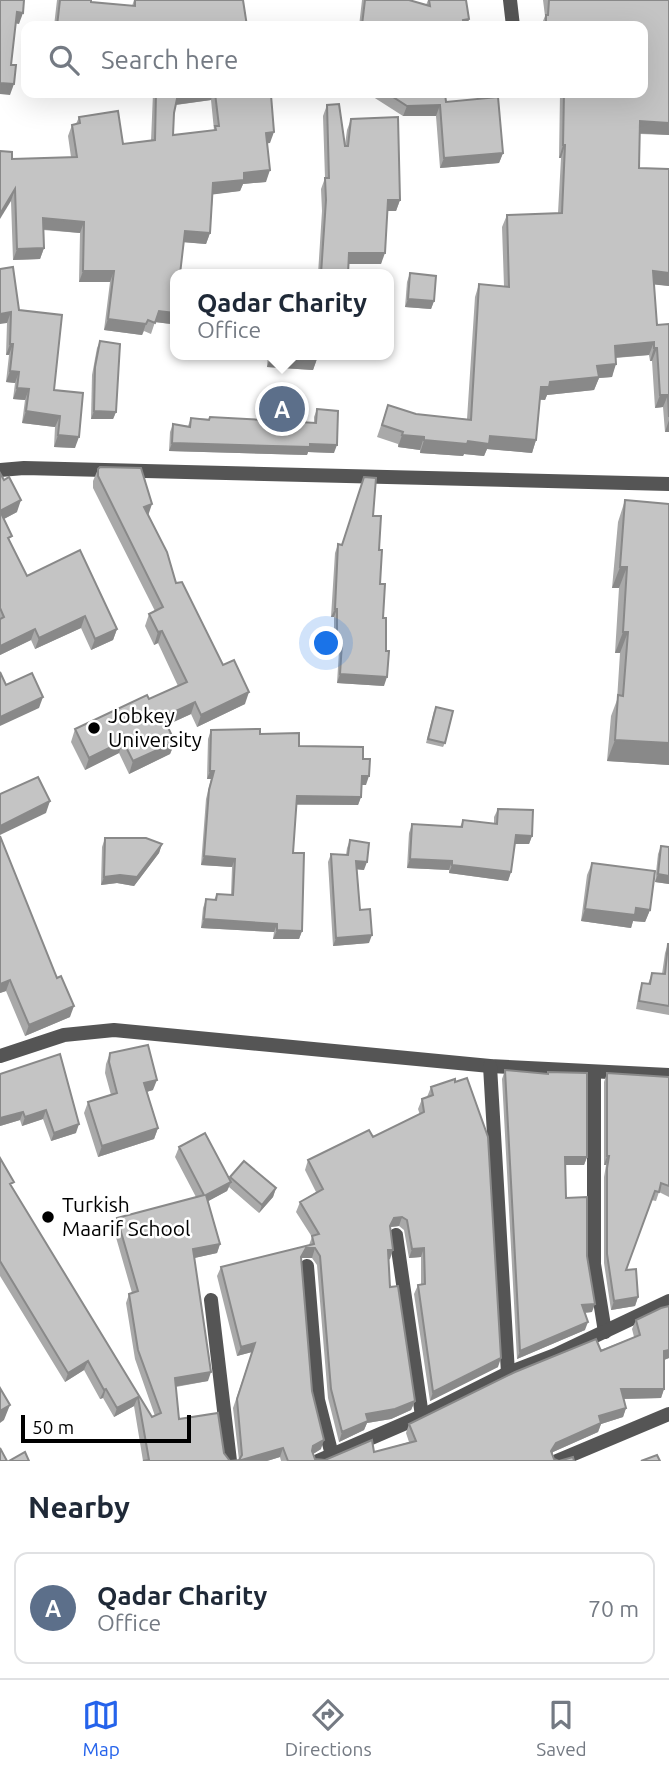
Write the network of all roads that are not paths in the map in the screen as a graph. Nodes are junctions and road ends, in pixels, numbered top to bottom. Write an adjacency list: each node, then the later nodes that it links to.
1 (510, 0): 2 (street)
2 (512, 21)
3 (0, 470): 4 (street)
4 (669, 484)
5 (0, 1056): 6 (street)
6 (490, 1066): 7 (street); 14 (street)
7 (594, 1072): 8 (street); 13 (street)
8 (669, 1075)
9 (396, 1235): 16 (street)
10 (307, 1266): 18 (street)
11 (211, 1300): 19 (street)
12 (669, 1301): 13 (street)
13 (605, 1332): 14 (street)
14 (508, 1373): 16 (street)
15 (669, 1414): 21 (street)
16 (422, 1416): 17 (street)
17 (349, 1454): 18 (street)
18 (332, 1455): 20 (street)
19 (230, 1461)
20 (318, 1461)
21 (557, 1461)

